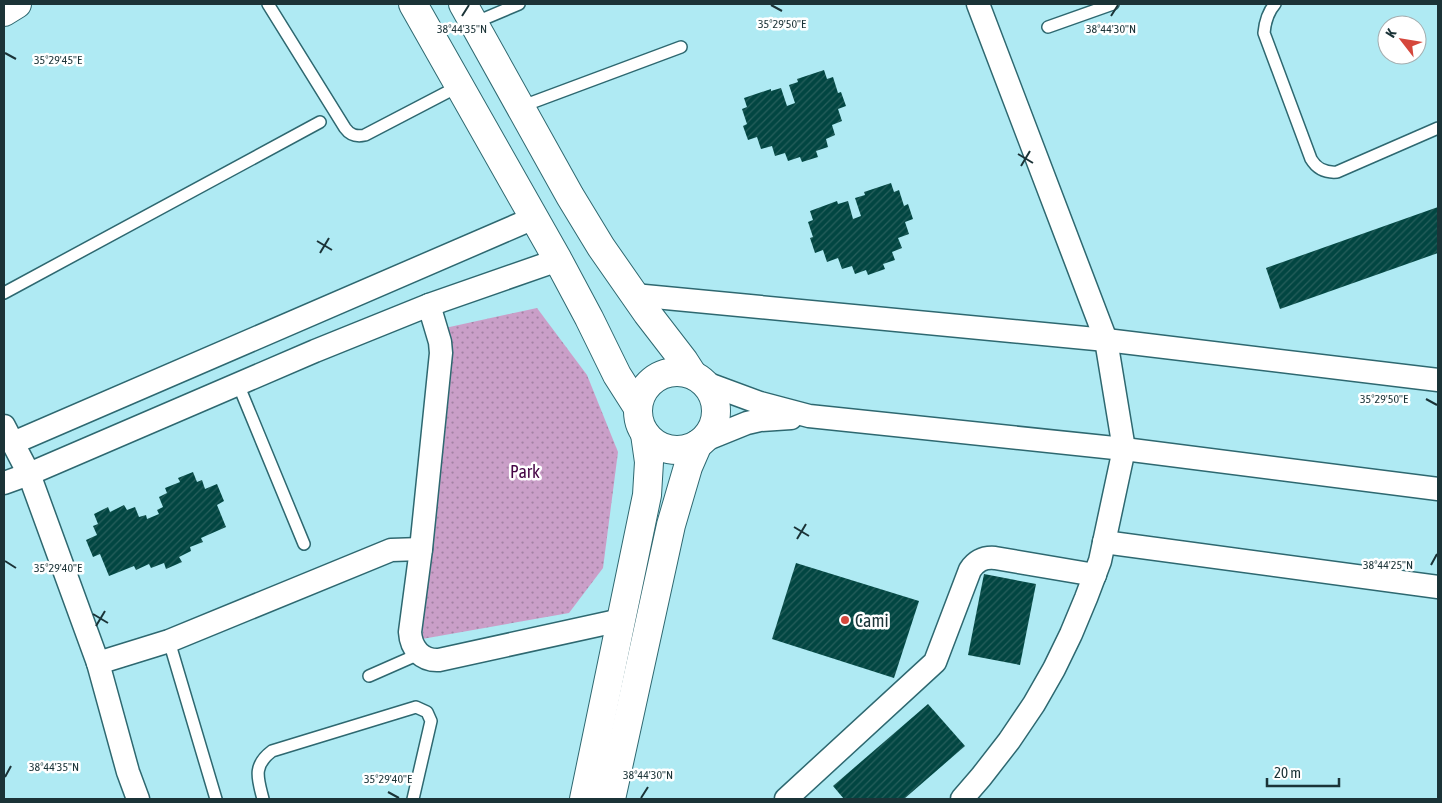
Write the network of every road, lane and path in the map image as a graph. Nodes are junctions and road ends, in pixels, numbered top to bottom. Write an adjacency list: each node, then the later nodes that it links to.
1 (17, 4): 8 (street)
2 (268, 4): 12 (lane)
3 (413, 4): 12 (street)
4 (520, 4): 9 (lane)
5 (978, 4): 21 (street)
6 (1113, 4): 10 (lane)
7 (1276, 4): 15 (lane)
8 (4, 12)
9 (469, 13): 13 (street)
10 (1048, 28)
11 (681, 47): 13 (lane)
12 (459, 86): 16 (street)
13 (520, 107): 19 (street)
14 (320, 122): 18 (lane)
15 (1438, 128)
16 (534, 218): 17 (street); 27 (street)
17 (558, 260): 20 (street); 25 (street)
18 (4, 293)
19 (634, 296): 21 (street); 22 (street)
20 (428, 305): 24 (street); 36 (street)
21 (1106, 340): 23 (street); 30 (street)
22 (698, 378): 25 (street); 26 (street); 29 (street)
23 (1438, 380)
24 (238, 384): 31 (street); 35 (lane)
25 (638, 408): 28 (street)
26 (809, 416): 29 (street); 30 (street)
27 (8, 434): 31 (street)
28 (645, 434): 29 (street); 39 (street)
29 (701, 442): 49 (street)
30 (1124, 449): 33 (street); 34 (street)
31 (29, 474): 32 (street); 42 (street)
32 (4, 482)
33 (1438, 489)
34 (1104, 542): 37 (street); 38 (street)
35 (304, 544)
36 (422, 548): 40 (street); 41 (street)
37 (1095, 575): 50 (street); 51 (street)
38 (1438, 587)
39 (622, 620): 41 (street); 48 (street)
40 (169, 641): 42 (street); 45 (lane)
41 (419, 654): 43 (lane)
42 (98, 663): 44 (street)
43 (369, 676)
44 (138, 799)
45 (216, 799)
46 (263, 799): 47 (lane)
47 (413, 799)
48 (584, 799)
49 (611, 799)
50 (786, 799)
51 (962, 799)

